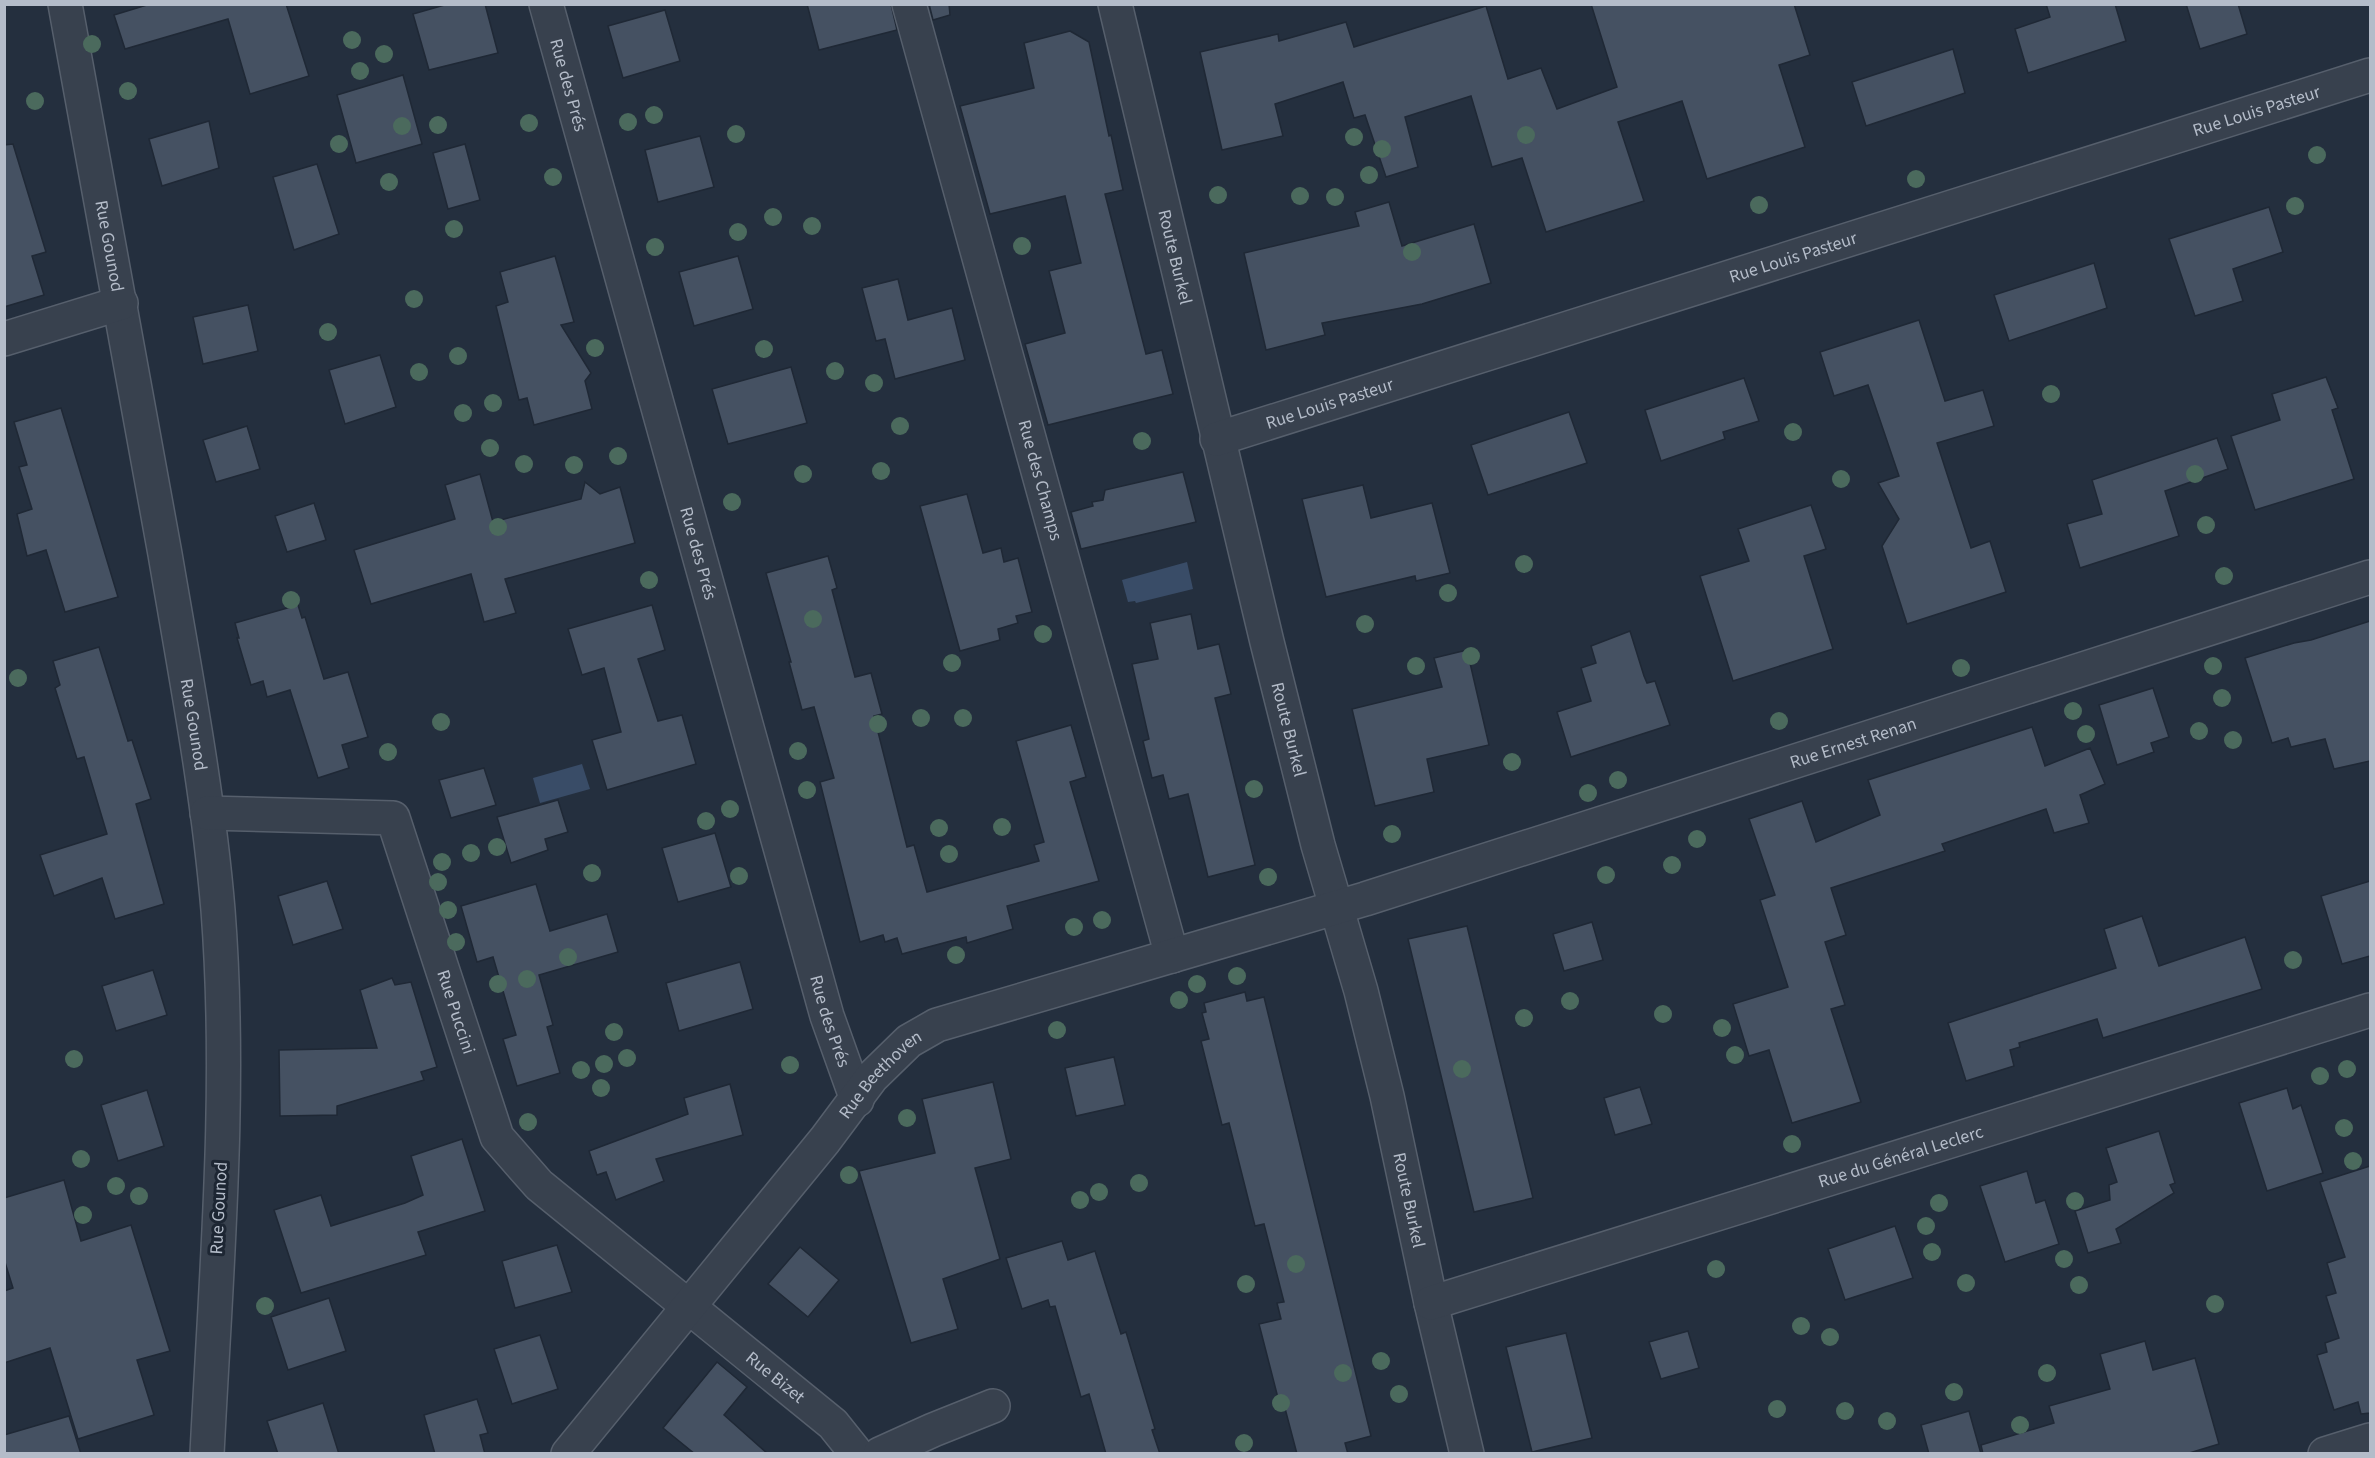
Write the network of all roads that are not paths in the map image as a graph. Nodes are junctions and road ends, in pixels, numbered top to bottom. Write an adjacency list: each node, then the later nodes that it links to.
1 (65, 4): 6 (street, Rue Gounod)
2 (546, 4): 14 (street, Rue des Prés)
3 (909, 4): 12 (street, Rue des Champs)
4 (1118, 5): 8 (street, Route Burkel)
5 (2370, 75): 8 (street, Rue Louis Pasteur)
6 (121, 303): 7 (street); 10 (street, Rue Gounod)
7 (4, 339)
8 (1217, 439): 11 (street, Route Burkel)
9 (2370, 577): 11 (street, Rue Ernest Renan)
10 (207, 813): 16 (street, Rue Puccini); 19 (street, Rue Gounod)
11 (1335, 909): 12 (street, Rue Beethoven); 15 (street, Route Burkel)
12 (1172, 956): 14 (street, Rue Beethoven)
13 (2370, 1010): 15 (street, Rue du Général Leclerc)
14 (857, 1100): 16 (street, Rue Beethoven)
15 (1431, 1303): 23 (street, Route Burkel)
16 (689, 1306): 20 (street, Rue Beethoven); 21 (street, Rue Bizet)
17 (993, 1406): 22 (street)
18 (2370, 1440): 24 (street)
19 (207, 1454)
20 (568, 1454)
21 (856, 1454)
22 (880, 1454)
23 (1467, 1454)
24 (2325, 1454)

